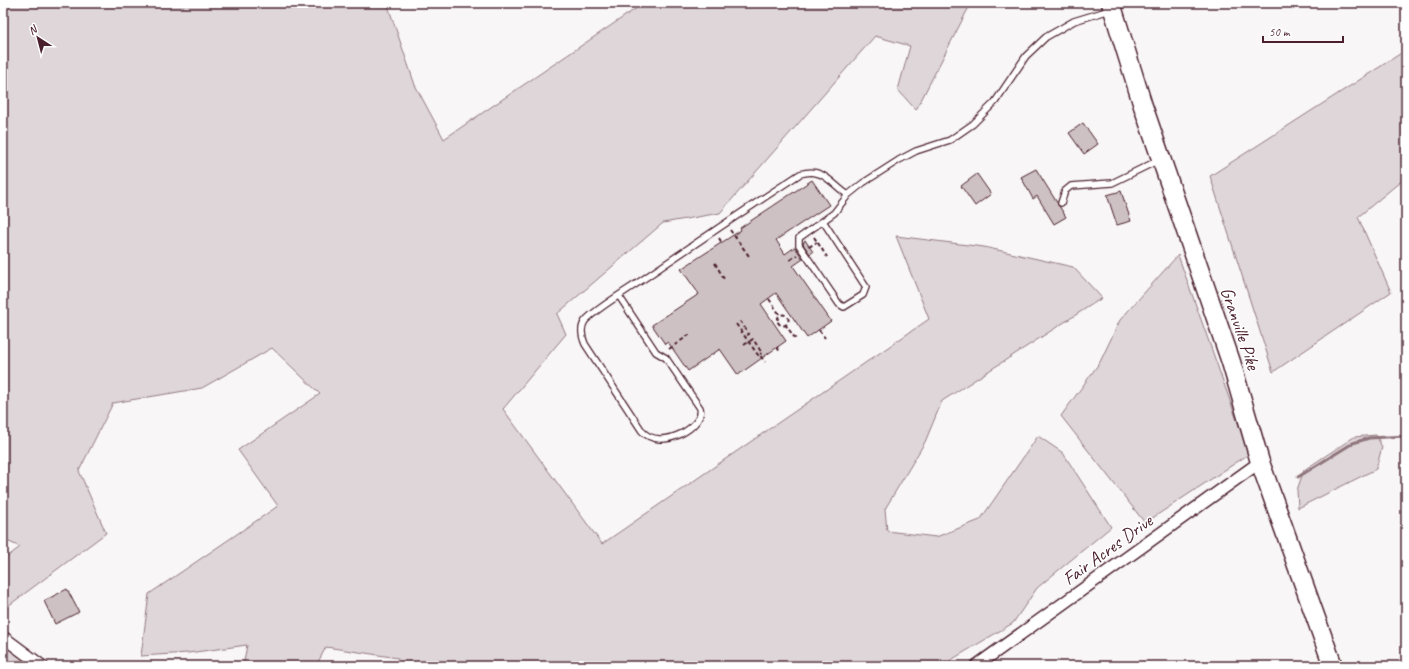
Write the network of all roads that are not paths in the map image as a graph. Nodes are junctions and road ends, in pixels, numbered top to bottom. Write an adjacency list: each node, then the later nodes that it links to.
1 (1112, 6): 2 (highway, Granville Pike); 3 (lane)
2 (1161, 159): 4 (lane); 7 (highway, Granville Pike)
3 (848, 195): 5 (lane); 6 (lane)
4 (1061, 203)
5 (823, 221): 5 (lane)
6 (619, 296): 6 (lane)
7 (1260, 462): 10 (street, Fair Acres Drive); 11 (highway, Granville Pike)
8 (3, 637): 9 (street)
9 (42, 666)
10 (976, 666)
11 (1333, 666)

